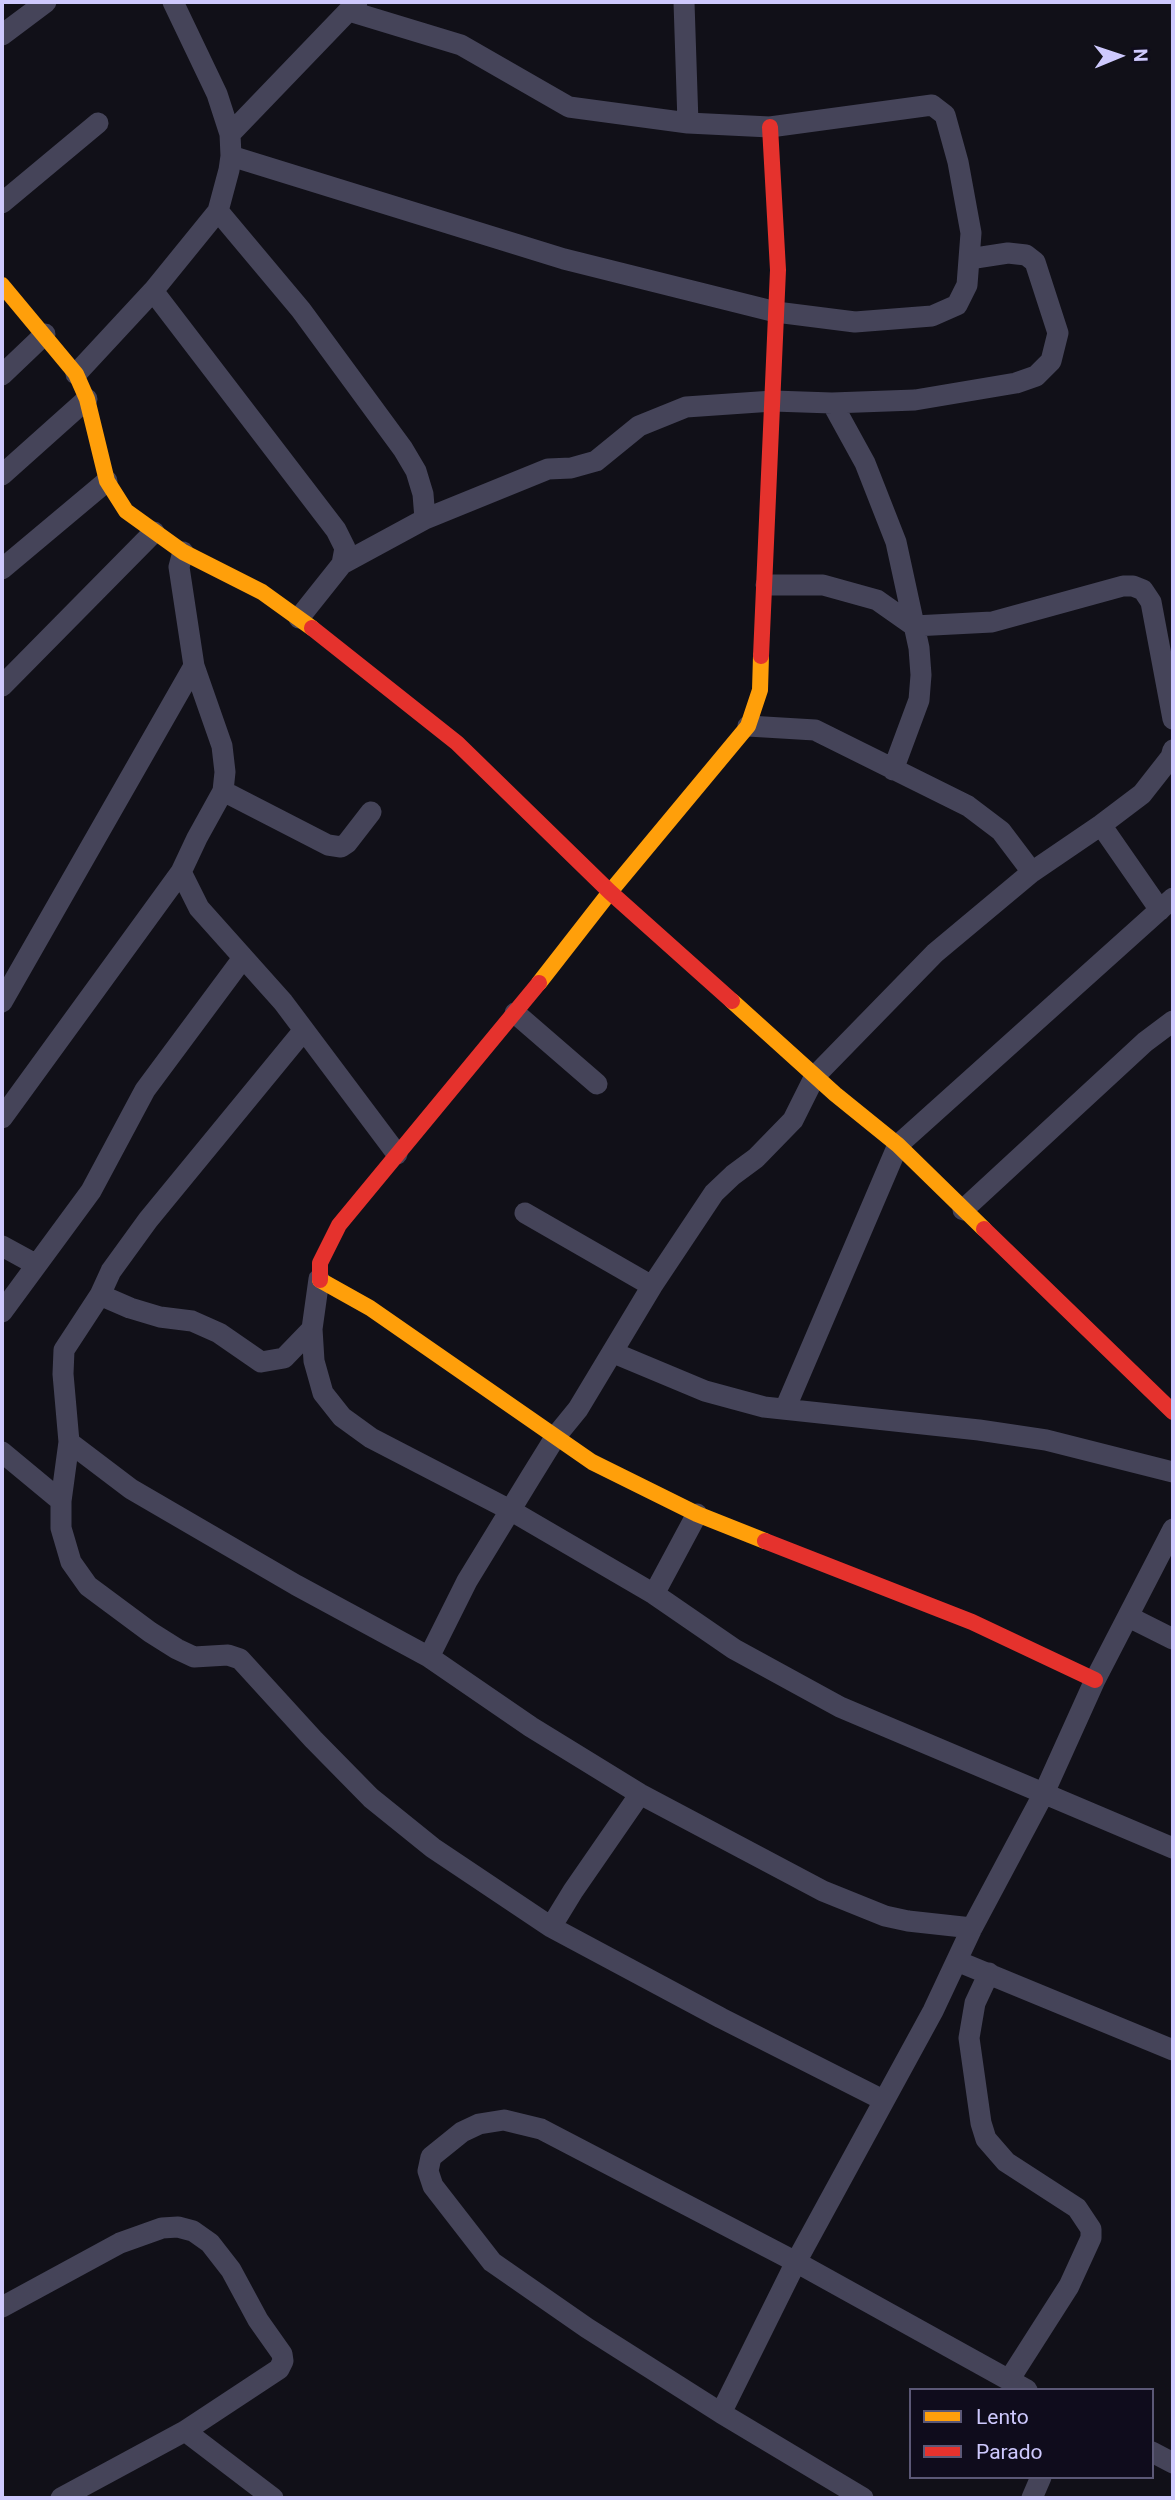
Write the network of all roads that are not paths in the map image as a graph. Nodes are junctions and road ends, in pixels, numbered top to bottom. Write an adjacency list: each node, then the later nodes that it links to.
1 (46, 2): 5 (street)
2 (173, 2): 9 (street)
3 (684, 2): 7 (street)
4 (353, 6): 7 (street); 9 (street)
5 (2, 35)
6 (98, 123): 11 (street)
7 (688, 123): 8 (street)
8 (770, 127): 13 (street); 16 (street)
9 (230, 134): 10 (street)
10 (231, 156): 12 (street); 16 (street)
11 (2, 203)
12 (218, 211): 15 (street); 25 (street)
13 (969, 259): 16 (street); 22 (street)
14 (2, 285): 17 (street)
15 (153, 291): 18 (street); 28 (street)
16 (776, 312): 21 (street)
17 (45, 334): 18 (street); 19 (street)
18 (76, 374): 20 (street)
19 (2, 376)
20 (87, 399): 23 (street); 24 (street)
21 (773, 401): 22 (street); 25 (street); 30 (street)
22 (832, 403): 32 (street)
23 (2, 475)
24 (107, 481): 26 (street); 29 (street)
25 (425, 519): 28 (street)
26 (154, 532): 27 (street); 34 (street)
27 (183, 552): 31 (street); 33 (street)
28 (342, 564): 31 (street)
29 (2, 569)
30 (766, 585): 32 (street); 36 (street)
31 (299, 618): 44 (street)
32 (915, 626): 35 (street); 38 (street)
33 (194, 666): 39 (street); 47 (street)
34 (2, 686)
35 (1173, 719)
36 (748, 726): 38 (street); 44 (street)
37 (1173, 750): 41 (street)
38 (893, 770): 43 (street)
39 (223, 791): 40 (street); 42 (street)
40 (371, 812)
41 (1101, 825): 43 (street); 45 (street)
42 (181, 872): 46 (street); 53 (street)
43 (1032, 872): 51 (street)
44 (610, 892): 48 (street); 51 (street)
45 (1166, 904): 54 (street)
46 (243, 958): 50 (street); 59 (street)
47 (2, 1003)
48 (515, 1013): 52 (street); 55 (street)
49 (1173, 1021): 56 (street)
50 (304, 1030): 55 (street); 62 (street)
51 (816, 1076): 54 (street); 61 (street)
52 (597, 1084)
53 (2, 1118)
54 (898, 1145): 56 (street); 66 (street)
55 (397, 1154): 60 (street)
56 (963, 1209): 67 (street)
57 (526, 1213): 61 (street)
58 (2, 1246): 59 (street)
59 (35, 1264): 63 (street)
60 (319, 1279): 64 (street); 68 (street)
61 (652, 1286): 65 (street)
62 (100, 1295): 64 (street); 69 (street)
63 (2, 1312)
64 (312, 1329): 73 (street)
65 (614, 1353): 66 (street); 68 (street)
66 (785, 1409): 71 (street)
67 (1173, 1412)
68 (556, 1436): 73 (street); 74 (street)
69 (69, 1442): 72 (street); 79 (street)
70 (2, 1452): 72 (street)
71 (1173, 1472)
72 (61, 1501): 84 (street)
73 (510, 1510): 76 (street); 79 (street)
74 (697, 1514): 76 (street); 80 (street)
75 (1173, 1529): 77 (street)
76 (654, 1594): 81 (street)
77 (1129, 1617): 78 (street); 80 (street)
78 (1173, 1639)
79 (429, 1657): 82 (street)
80 (1095, 1680): 81 (street)
81 (1044, 1793): 83 (street); 85 (street)
82 (640, 1794): 84 (street); 85 (street)
83 (1173, 1848)
84 (551, 1927): 89 (street)
85 (972, 1928): 86 (street)
86 (957, 1961): 87 (street); 89 (street)
87 (989, 1973): 88 (street); 92 (street)
88 (1173, 2050)
89 (883, 2100): 90 (street)
90 (796, 2262): 92 (street); 93 (street); 93 (street)
91 (2, 2307): 94 (street)
92 (1018, 2385)
93 (720, 2413): 100 (street)
94 (185, 2431): 98 (street); 99 (street)
95 (1154, 2453): 96 (street)
96 (1173, 2463)
97 (1040, 2479): 101 (street)
98 (61, 2498)
99 (273, 2498)
100 (863, 2498)
101 (1032, 2498)

